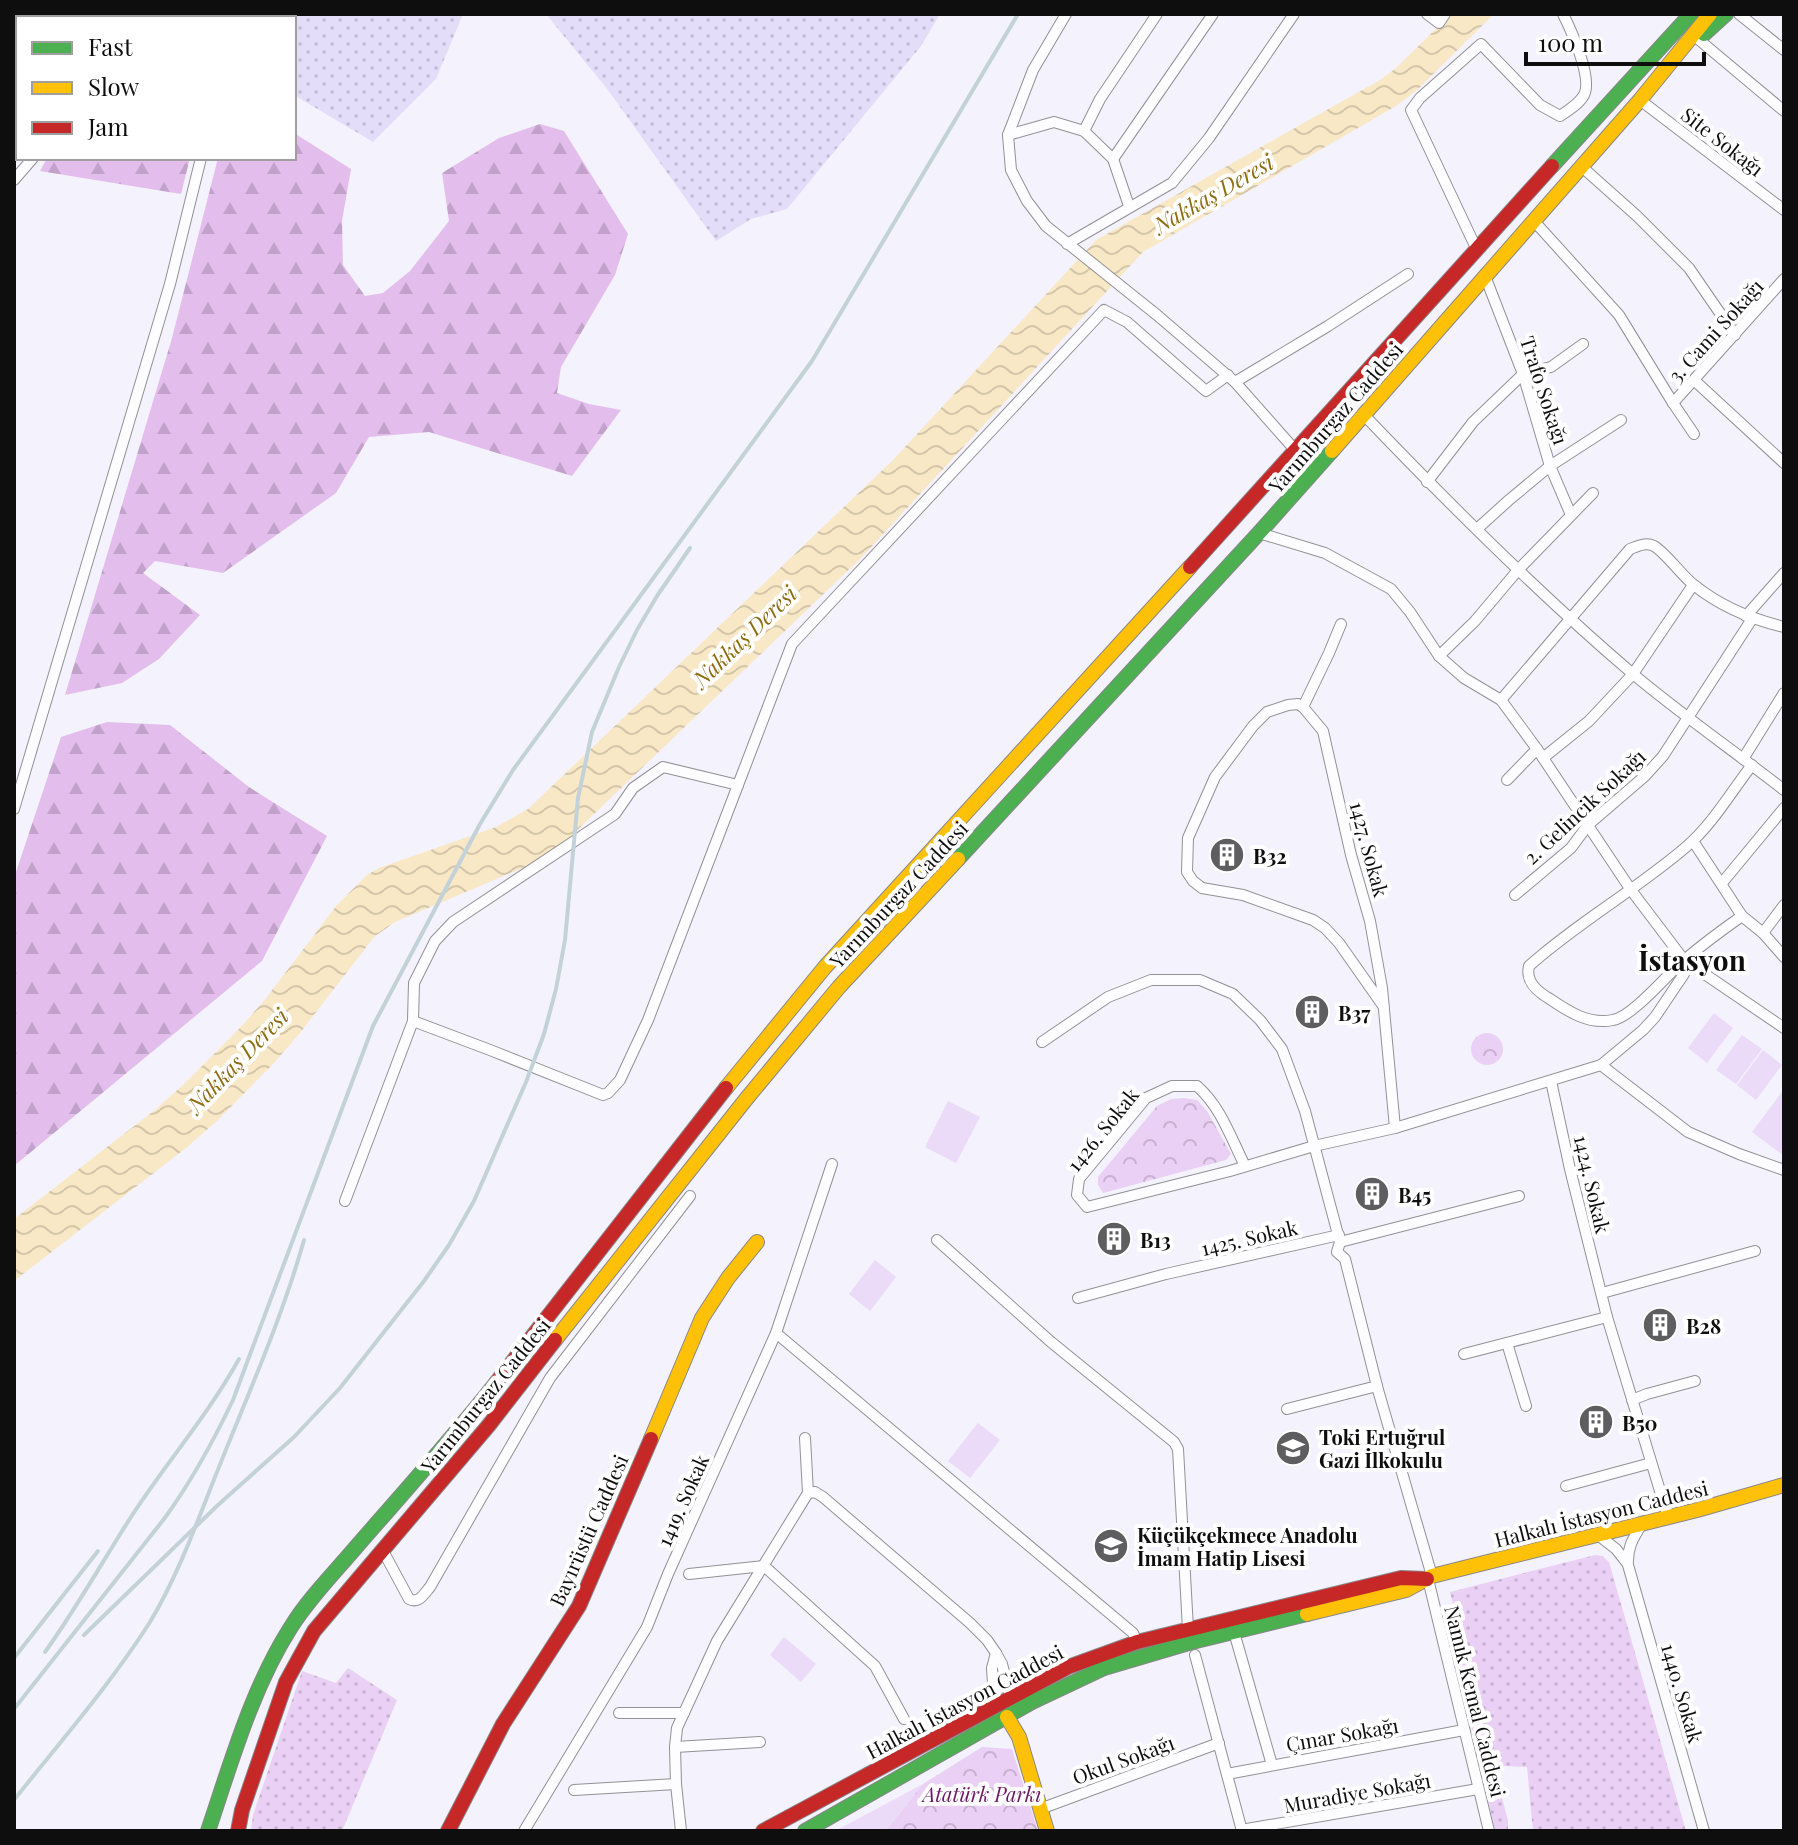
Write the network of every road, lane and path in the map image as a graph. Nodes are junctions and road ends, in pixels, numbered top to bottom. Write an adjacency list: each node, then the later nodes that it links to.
1 (1066, 14): 20 (street)
2 (1157, 14): 19 (street)
3 (1213, 14): 21 (street)
4 (1427, 14): 5 (street)
5 (1445, 14)
6 (1563, 14): 30 (street)
7 (1680, 14): 16 (main road)
8 (1691, 14): 16 (main road)
9 (1710, 14): 14 (main road)
10 (1726, 14): 13 (main road)
11 (1739, 14): 15 (street)
12 (1291, 15): 26 (street)
13 (1698, 39): 14 (main road); 18 (street)
14 (1683, 49): 17 (main road, Yarımburgaz Caddesi)
15 (1784, 50)
16 (1657, 51): 30 (main road, Yarımburgaz Caddesi)
17 (1640, 100): 24 (main road, Yarımburgaz Caddesi); 27 (street, Site Sokağı)
18 (1784, 111)
19 (1084, 131): 20 (street); 21 (street)
20 (1008, 135): 29 (street)
21 (1113, 159): 26 (street)
22 (31, 160): 25 (street)
23 (201, 160): 71 (street)
24 (1582, 167): 28 (main road, Yarımburgaz Caddesi); 34 (street)
25 (14, 180)
26 (1129, 206): 29 (street)
27 (1784, 210)
28 (1534, 221): 32 (main road, Yarımburgaz Caddesi); 40 (street)
29 (1067, 244): 37 (street)
30 (1477, 250): 39 (main road, Yarımburgaz Caddesi)
31 (1408, 274): 37 (street)
32 (1485, 276): 36 (street, Trafo Sokağı); 41 (main road, Yarımburgaz Caddesi)
33 (1784, 279): 34 (street, 3. Cami Sokağı)
34 (1735, 335): 38 (street, 3. Cami Sokağı)
35 (1583, 344): 36 (street)
36 (1523, 374): 46 (street, Trafo Sokağı); 47 (street)
37 (1231, 378): 44 (street); 68 (street)
38 (1695, 381): 40 (street, 3. Cami Sokağı); 45 (street)
39 (1345, 397): 41 (main road); 44 (main road, Yarımburgaz Caddesi)
40 (1673, 403): 43 (street)
41 (1364, 415): 47 (street); 51 (main road, Yarımburgaz Caddesi)
42 (1621, 420): 46 (street)
43 (1694, 434)
44 (1296, 451): 120 (main road, Yarımburgaz Caddesi)
45 (1784, 463)
46 (1550, 466): 49 (street, Trafo Sokağı); 50 (street)
47 (1427, 482): 50 (street)
48 (1593, 493): 49 (street)
49 (1571, 515): 52 (street)
50 (1477, 529): 52 (street)
51 (1259, 533): 59 (street); 121 (main road, Yarımburgaz Caddesi)
52 (1518, 570): 56 (street); 59 (street)
53 (1784, 573): 55 (street, 2. Gelincik Sokağı)
54 (1693, 585): 55 (street); 56 (street); 60 (street)
55 (1749, 617): 58 (street); 64 (street, 2. Gelincik Sokağı)
56 (1571, 619): 60 (street); 62 (street)
57 (1341, 624): 63 (street)
58 (1784, 627)
59 (1439, 656): 62 (street)
60 (1633, 674): 64 (street); 65 (street)
61 (1784, 693): 66 (street)
62 (1501, 700): 65 (street)
63 (1303, 707): 83 (street, 1427. Sokak); 83 (street, 1427. Sokak)
64 (1688, 718): 66 (street); 72 (street, 2. Gelincik Sokağı)
65 (1540, 753): 67 (street); 72 (street)
66 (1747, 762): 69 (street); 73 (street)
67 (1507, 780)
68 (738, 785): 84 (street); 84 (street)
69 (1784, 790)
70 (1784, 808): 74 (street)
71 (14, 809)
72 (1588, 825): 75 (street); 76 (street, 2. Gelincik Sokağı)
73 (1693, 841): 74 (street); 75 (street)
74 (1722, 883): 78 (street)
75 (1631, 890): 81 (street); 81 (street)
76 (1515, 895)
77 (1784, 905): 79 (street)
78 (1742, 916): 79 (street); 81 (street)
79 (1763, 933): 80 (street)
80 (1784, 957)
81 (1684, 960): 85 (street)
82 (1684, 974): 87 (street, 1426. Sokak)
83 (1384, 1007): 89 (street, 1427. Sokak)
84 (413, 1021): 96 (street)
85 (1783, 1025)
86 (1042, 1042): 90 (street)
87 (1601, 1065): 88 (street, 1426. Sokak); 93 (street)
88 (1551, 1081): 89 (street, 1426. Sokak); 101 (street, 1424. Sokak)
89 (1395, 1128): 90 (street, 1426. Sokak)
90 (1314, 1146): 92 (street, 1426. Sokak); 97 (street)
91 (832, 1164): 104 (street, 1419. Sokak)
92 (1245, 1166): 92 (street, 1426. Sokak)
93 (1784, 1170)
94 (690, 1196): 121 (street)
95 (1519, 1196): 97 (street, 1425. Sokak)
96 (345, 1201)
97 (1340, 1238): 102 (street, 1425. Sokak); 108 (street)
98 (937, 1240): 128 (street)
99 (757, 1242): 149 (main road, Bayırüstü Caddesi)
100 (1755, 1251): 101 (street)
101 (1602, 1293): 103 (street, 1424. Sokak)
102 (1078, 1298)
103 (1607, 1317): 105 (street); 109 (street, 1424. Sokak)
104 (776, 1333): 127 (street); 150 (street, 1419. Sokak)
105 (1507, 1343): 106 (street); 110 (street)
106 (1464, 1354)
107 (1695, 1381): 109 (street)
108 (1377, 1386): 111 (street); 125 (street)
109 (1632, 1400): 113 (street, 1424. Sokak)
110 (1526, 1406)
111 (1287, 1409)
112 (805, 1438): 116 (street)
113 (1651, 1463): 115 (street); 117 (street, 1424. Sokak)
114 (1784, 1485): 117 (main road, Halkalı İstasyon Caddesi)
115 (1566, 1486)
116 (808, 1493): 123 (street); 129 (street)
117 (1668, 1517): 118 (main road, Halkalı İstasyon Caddesi)
118 (1642, 1524): 119 (main road, Halkalı İstasyon Caddesi); 122 (street)
119 (1598, 1535): 122 (street, 1440. Sokak); 125 (main road, Halkalı İstasyon Caddesi)
120 (366, 1536): 121 (main road); 147 (main road, Yarımburgaz Caddesi)
121 (382, 1549): 148 (main road, Yarımburgaz Caddesi)
122 (1628, 1565): 158 (street, 1440. Sokak)
123 (764, 1566): 124 (street); 132 (street); 135 (street)
124 (689, 1574)
125 (1430, 1578): 126 (main road, Halkalı İstasyon Caddesi); 128 (main road, Halkalı İstasyon Caddesi); 136 (street, Namık Kemal Caddesi)
126 (1234, 1632): 128 (main road, Halkalı İstasyon Caddesi); 140 (street)
127 (1137, 1642): 128 (main road, Halkalı İstasyon Caddesi); 130 (main road, Halkalı İstasyon Caddesi)
128 (1192, 1642): 134 (main road, Halkalı İstasyon Caddesi); 138 (street)
129 (996, 1653): 130 (street); 133 (street)
130 (1010, 1697): 133 (main road, Halkalı İstasyon Caddesi)
131 (619, 1713): 132 (street)
132 (684, 1713): 139 (street)
133 (983, 1713): 134 (main road); 142 (main road, Halkalı İstasyon Caddesi)
134 (1007, 1717): 146 (main road); 154 (main road, Halkalı İstasyon Caddesi)
135 (904, 1719)
136 (1464, 1730): 140 (street, Çınar Sokağı); 144 (street, Namık Kemal Caddesi)
137 (760, 1742): 139 (street)
138 (1219, 1743): 141 (street); 146 (street, Okul Sokağı)
139 (675, 1747): 143 (street)
140 (1272, 1765): 141 (street, Çınar Sokağı)
141 (1227, 1774): 156 (street)
142 (863, 1777): 152 (main road, Halkalı İstasyon Caddesi); 153 (main road)
143 (676, 1784): 145 (street); 151 (street)
144 (1478, 1789): 156 (street, Muradiye Sokağı); 157 (street, Namık Kemal Caddesi)
145 (574, 1790)
146 (1040, 1809): 155 (main road)
147 (208, 1831)
148 (238, 1831)
149 (448, 1831)
150 (524, 1831)
151 (681, 1831)
152 (763, 1831)
153 (781, 1831)
154 (805, 1831)
155 (1047, 1831)
156 (1242, 1831)
157 (1489, 1831)
158 (1704, 1831)

